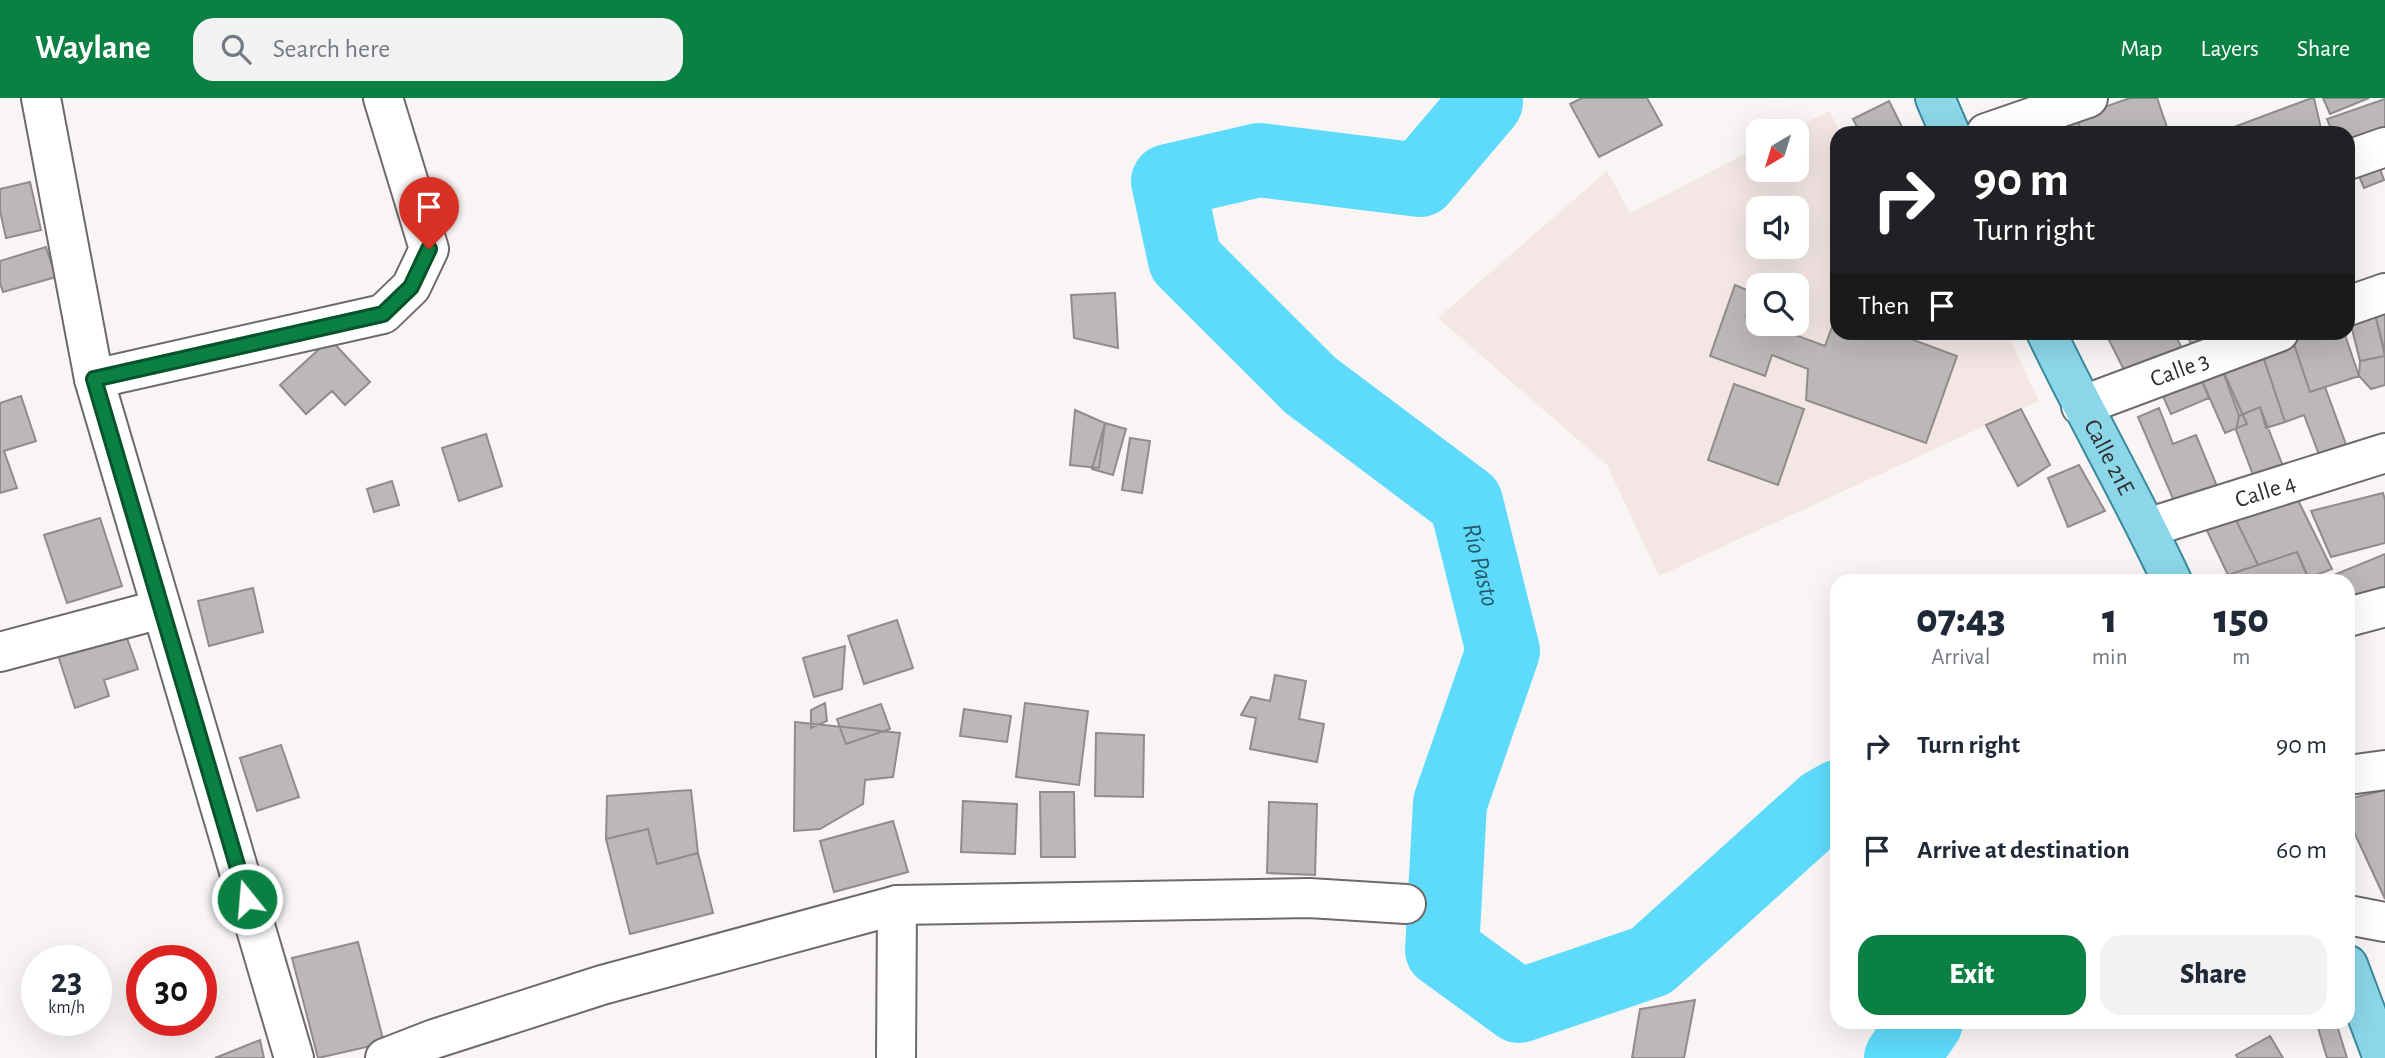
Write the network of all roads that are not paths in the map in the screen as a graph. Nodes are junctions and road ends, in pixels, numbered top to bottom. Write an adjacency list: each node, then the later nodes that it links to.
1 (41, 98): 13 (street)
2 (383, 98): 13 (street)
3 (1935, 98): 5 (main road)
4 (2088, 98): 6 (street)
5 (1947, 126)
6 (2006, 126)
7 (2385, 147): 8 (street)
8 (2355, 158)
9 (2385, 293): 10 (street)
10 (2355, 304)
11 (2050, 340): 14 (main road, Calle 21E)
12 (2257, 340): 14 (street, Calle 3)
13 (94, 379): 19 (street)
14 (2081, 406): 16 (main road, Calle 21E)
15 (2385, 453): 16 (street, Calle 4)
16 (2147, 528): 17 (main road, Calle 21E)
17 (2169, 574)
18 (2385, 607): 20 (street)
19 (161, 608): 21 (street); 29 (street)
20 (2355, 615)
21 (0, 652)
22 (2385, 770): 23 (street)
23 (2355, 774)
24 (1406, 904): 25 (street)
25 (897, 905): 30 (street); 31 (street)
26 (2355, 916): 27 (street)
27 (2385, 922)
28 (2355, 984): 32 (main road)
29 (294, 1058)
30 (385, 1058)
31 (896, 1058)
32 (2383, 1058)

